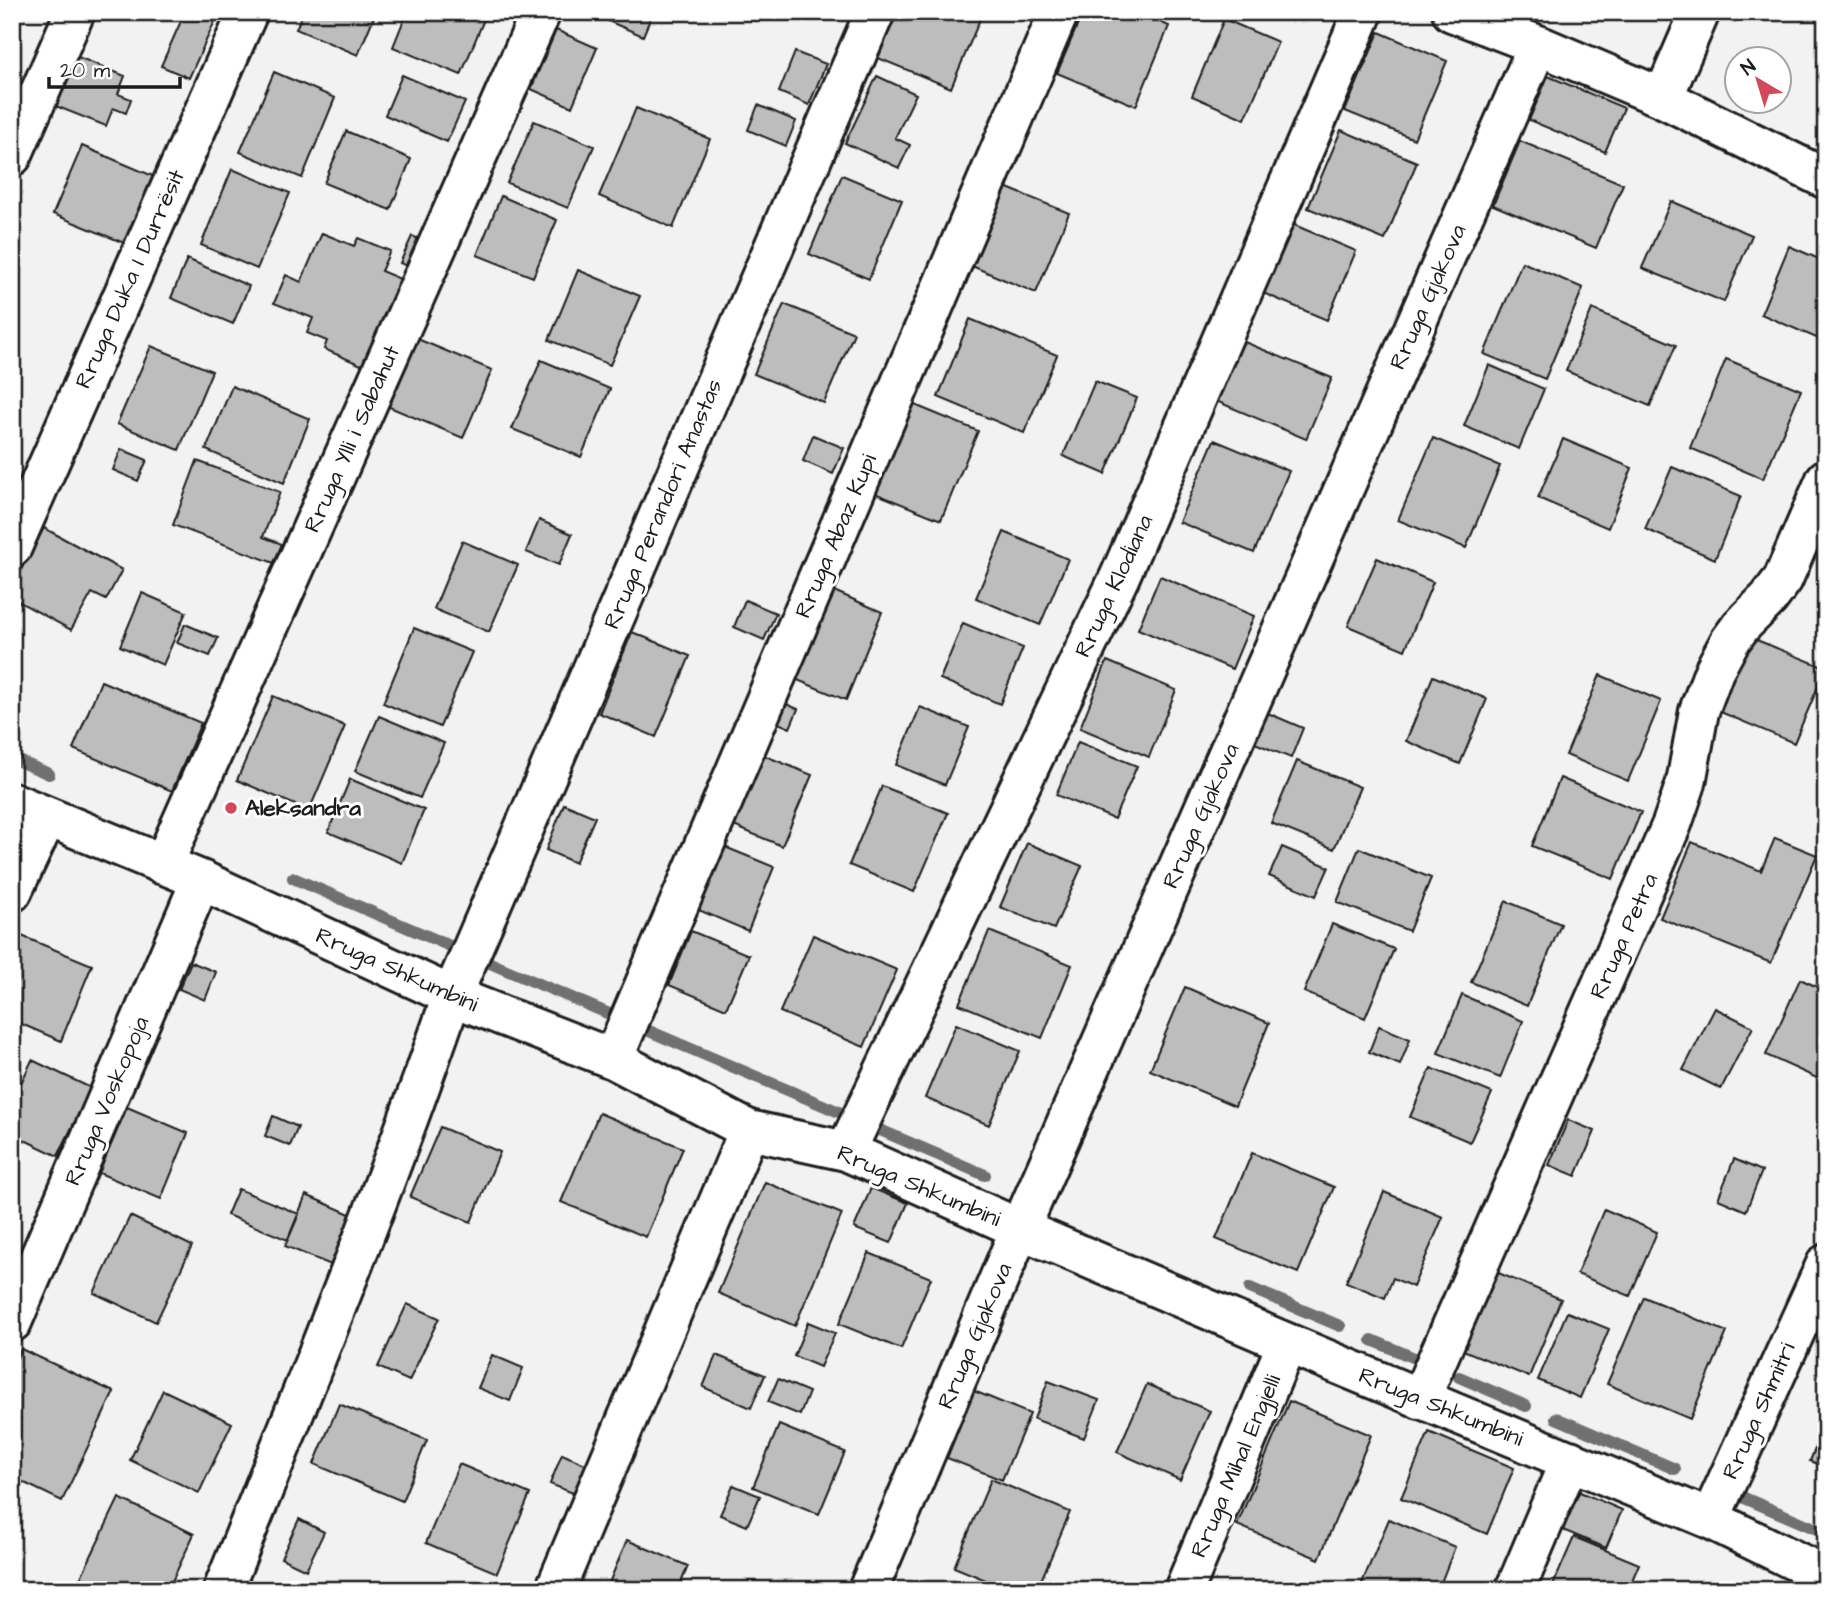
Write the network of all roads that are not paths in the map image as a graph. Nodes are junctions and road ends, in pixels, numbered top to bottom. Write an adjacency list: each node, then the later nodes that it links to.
1 (75, 12): 11 (street)
2 (247, 12): 14 (street, Rruga Duka I Durrësit)
3 (541, 12): 17 (street, Rruga Ylli i Sabahut)
4 (875, 12): 20 (street, Rruga Perandori Anastas)
5 (1059, 12): 21 (street, Rruga Abaz Kupi)
6 (1363, 12): 23 (street, Rruga Klodiana)
7 (1452, 12): 9 (street)
8 (1700, 12): 10 (street)
9 (1538, 45): 10 (street); 24 (street, Rruga Gjakova)
10 (1663, 98): 12 (street)
11 (12, 156)
12 (1826, 179)
13 (1826, 479): 28 (street, Rruga Petra)
14 (12, 547)
15 (12, 802): 16 (street, Rruga Shkumbini)
16 (47, 817): 17 (street, Rruga Shkumbini); 19 (street)
17 (163, 865): 18 (street, Rruga Shkumbini)
18 (201, 880): 20 (street, Rruga Shkumbini); 26 (street, Rruga Voskopoja)
19 (12, 892)
20 (452, 996): 21 (street, Rruga Shkumbini); 32 (street, Rruga Perandori Anastas)
21 (613, 1059): 22 (street, Rruga Shkumbini)
22 (749, 1130): 23 (street, Rruga Shkumbini); 33 (street)
23 (846, 1151): 24 (street, Rruga Shkumbini)
24 (1020, 1229): 27 (street, Rruga Shkumbini); 34 (street, Rruga Gjakova)
25 (1826, 1264): 30 (street, Rruga Shmitri)
26 (12, 1322)
27 (1287, 1343): 28 (street, Rruga Shkumbini); 35 (street, Rruga Mihal Engjelli)
28 (1420, 1399): 29 (street, Rruga Shkumbini)
29 (1570, 1460): 30 (street, Rruga Shkumbini); 36 (street)
30 (1710, 1519): 31 (street, Rruga Shkumbini)
31 (1826, 1576)
32 (223, 1590)
33 (555, 1590)
34 (868, 1590)
35 (1184, 1590)
36 (1515, 1590)

